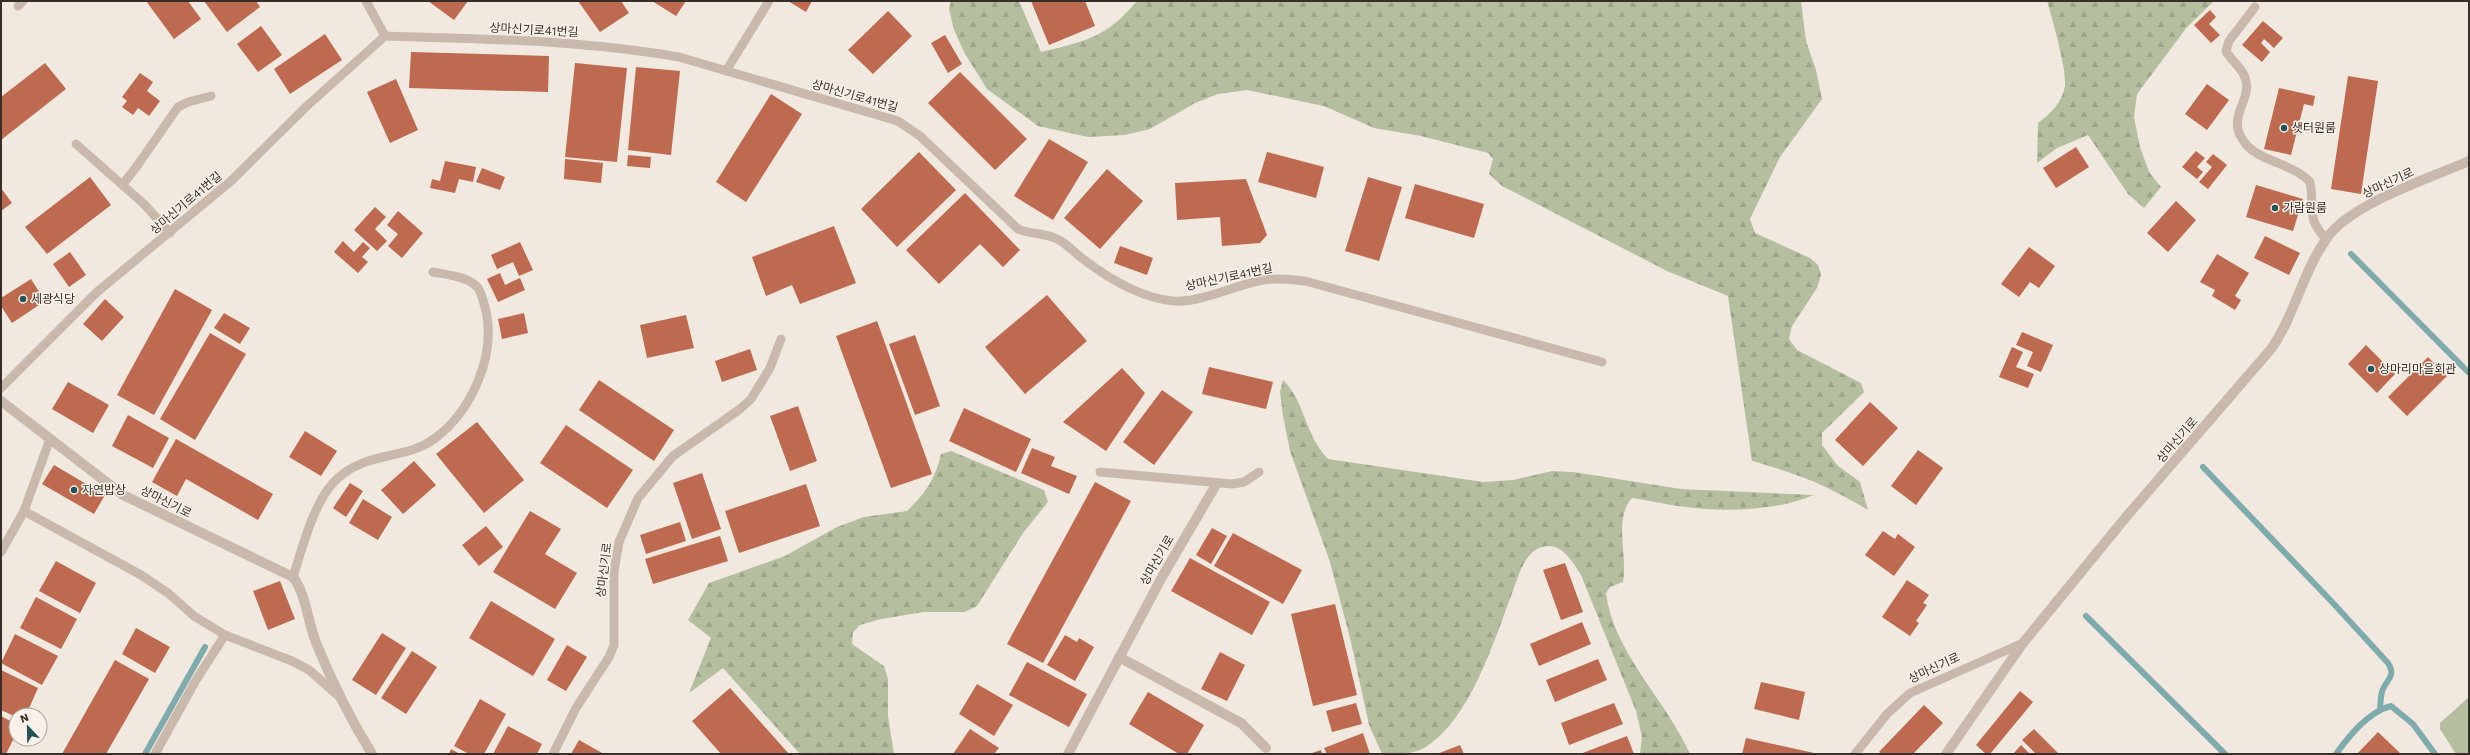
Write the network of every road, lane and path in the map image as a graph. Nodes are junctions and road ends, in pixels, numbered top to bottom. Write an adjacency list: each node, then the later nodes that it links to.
1 (366, 1): 4 (lane)
2 (769, 1): 5 (lane)
3 (2255, 7): 11 (lane)
4 (385, 36): 5 (lane, 상마신기로41번길); 10 (lane, 상마신기로41번길)
5 (726, 71): 14 (lane, 상마신기로41번길)
6 (211, 96): 9 (lane)
7 (76, 144): 9 (lane)
8 (2469, 161): 11 (street, 상마신기로)
9 (122, 184): 10 (lane)
10 (170, 233): 15 (lane, 상마신기로41번길)
11 (2326, 239): 25 (street, 상마신기로)
12 (433, 272): 23 (lane)
13 (781, 340): 31 (lane, 상마신기로)
14 (1602, 362)
15 (1, 388)
16 (1, 401): 17 (street, 상마신기로)
17 (50, 439): 21 (lane); 23 (street, 상마신기로)
18 (1100, 472): 20 (lane)
19 (1259, 472): 20 (lane)
20 (1217, 483): 26 (street, 상마신기로)
21 (24, 511): 22 (lane); 24 (lane)
22 (1, 552)
23 (293, 577): 27 (street)
24 (225, 635): 27 (lane); 29 (lane)
25 (2023, 643): 33 (lane, 상마신기로); 34 (street, 상마신기로)
26 (1119, 657): 28 (street); 32 (street, 상마신기로)
27 (343, 700): 30 (street)
28 (1266, 748)
29 (155, 754)
30 (372, 754)
31 (553, 754)
32 (1068, 754)
33 (1856, 754)
34 (1946, 754)

